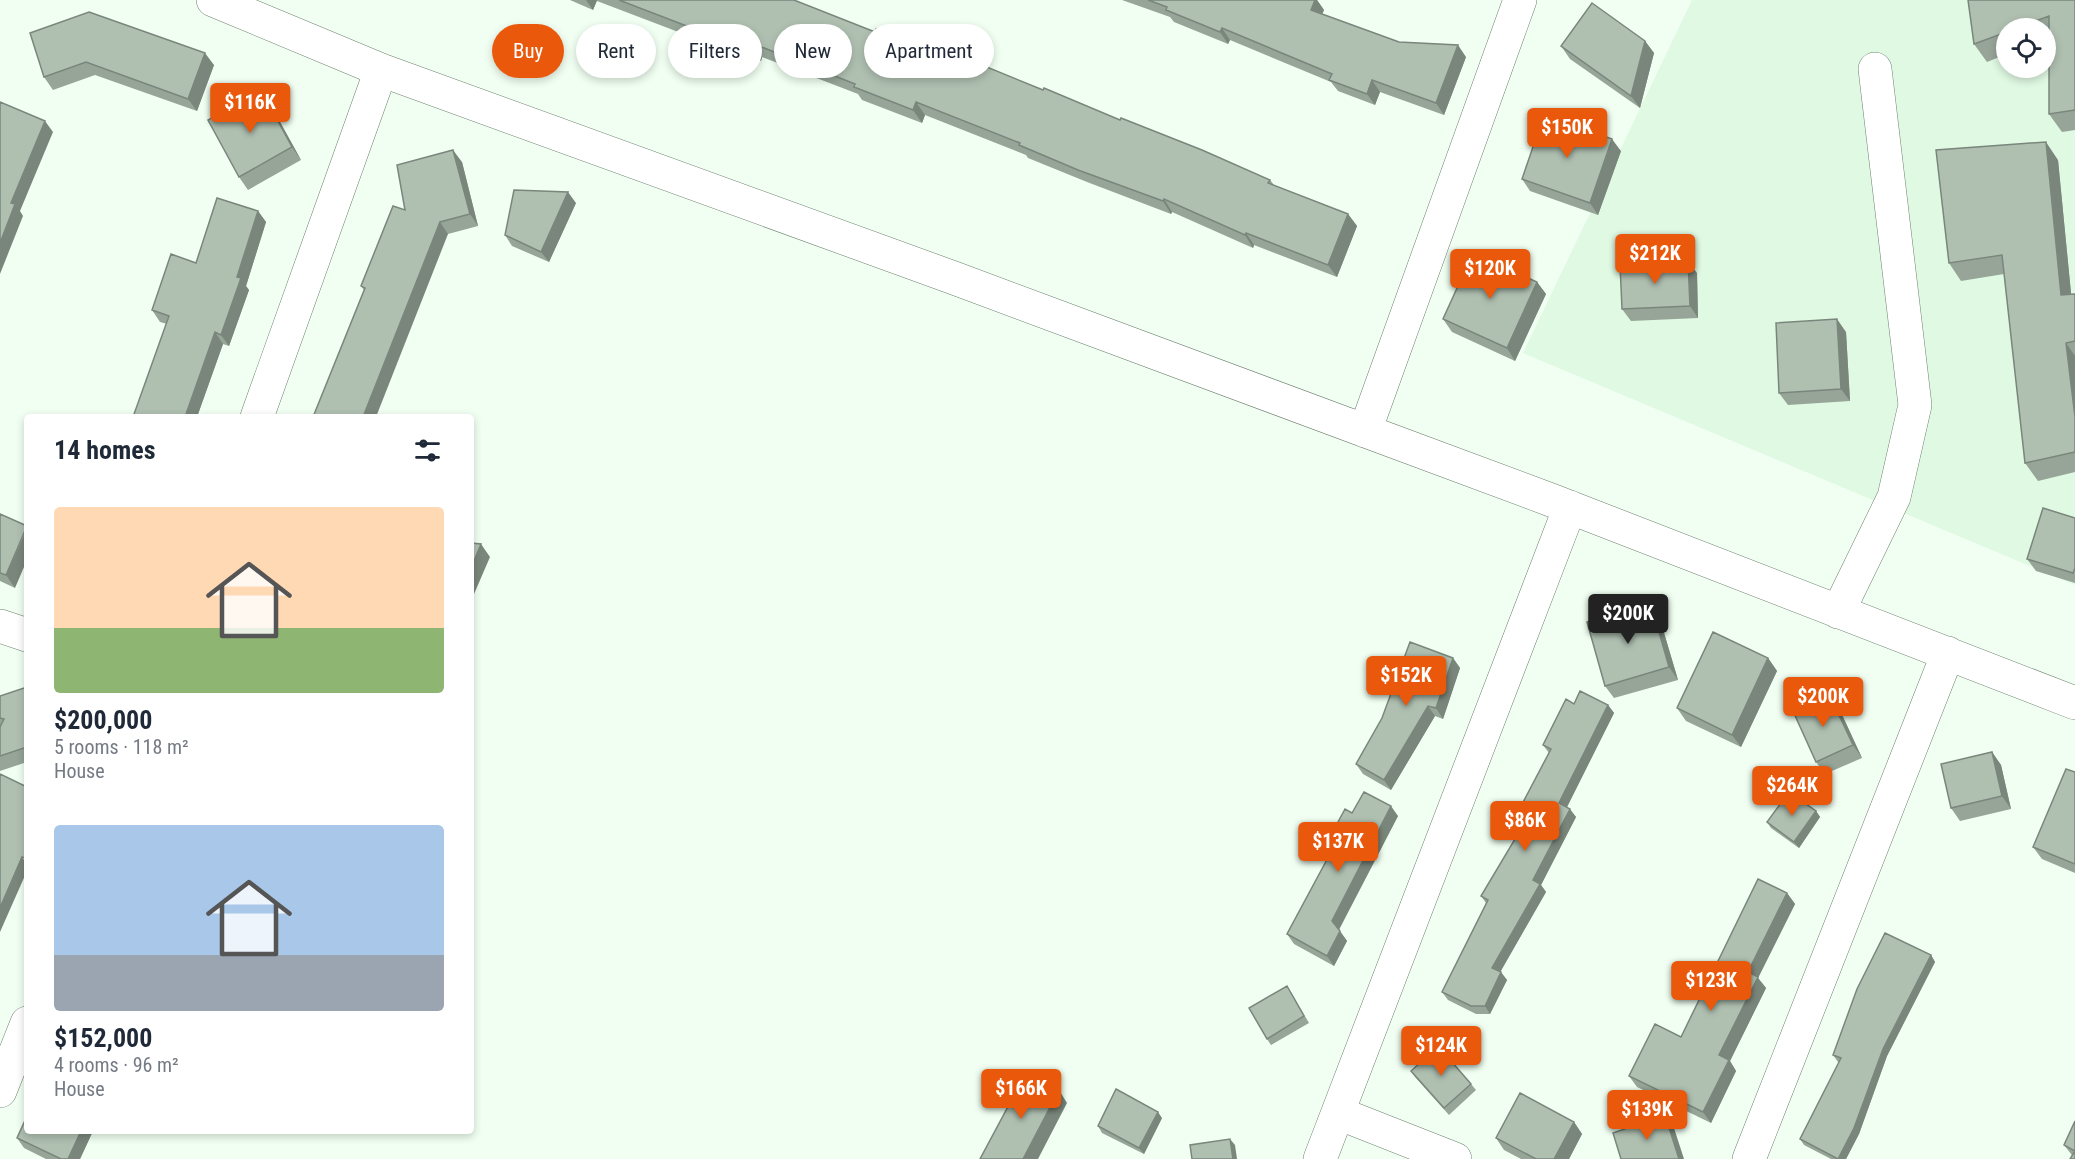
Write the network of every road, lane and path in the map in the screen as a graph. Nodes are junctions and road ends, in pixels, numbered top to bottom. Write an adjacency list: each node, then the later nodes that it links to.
1 (213, 0): 4 (street)
2 (1514, 2): 6 (street)
3 (1875, 69): 8 (street)
4 (381, 70): 5 (street); 6 (street)
5 (258, 414)
6 (1365, 430): 7 (street)
7 (1570, 507): 8 (street); 15 (street)
8 (1838, 612): 11 (street)
9 (0, 626): 10 (street)
10 (24, 634)
11 (1948, 653): 12 (street); 18 (street)
12 (2075, 703)
13 (24, 1031): 14 (street)
14 (0, 1091)
15 (1338, 1113): 16 (street); 17 (street)
16 (1320, 1159)
17 (1455, 1159)
18 (1749, 1159)

